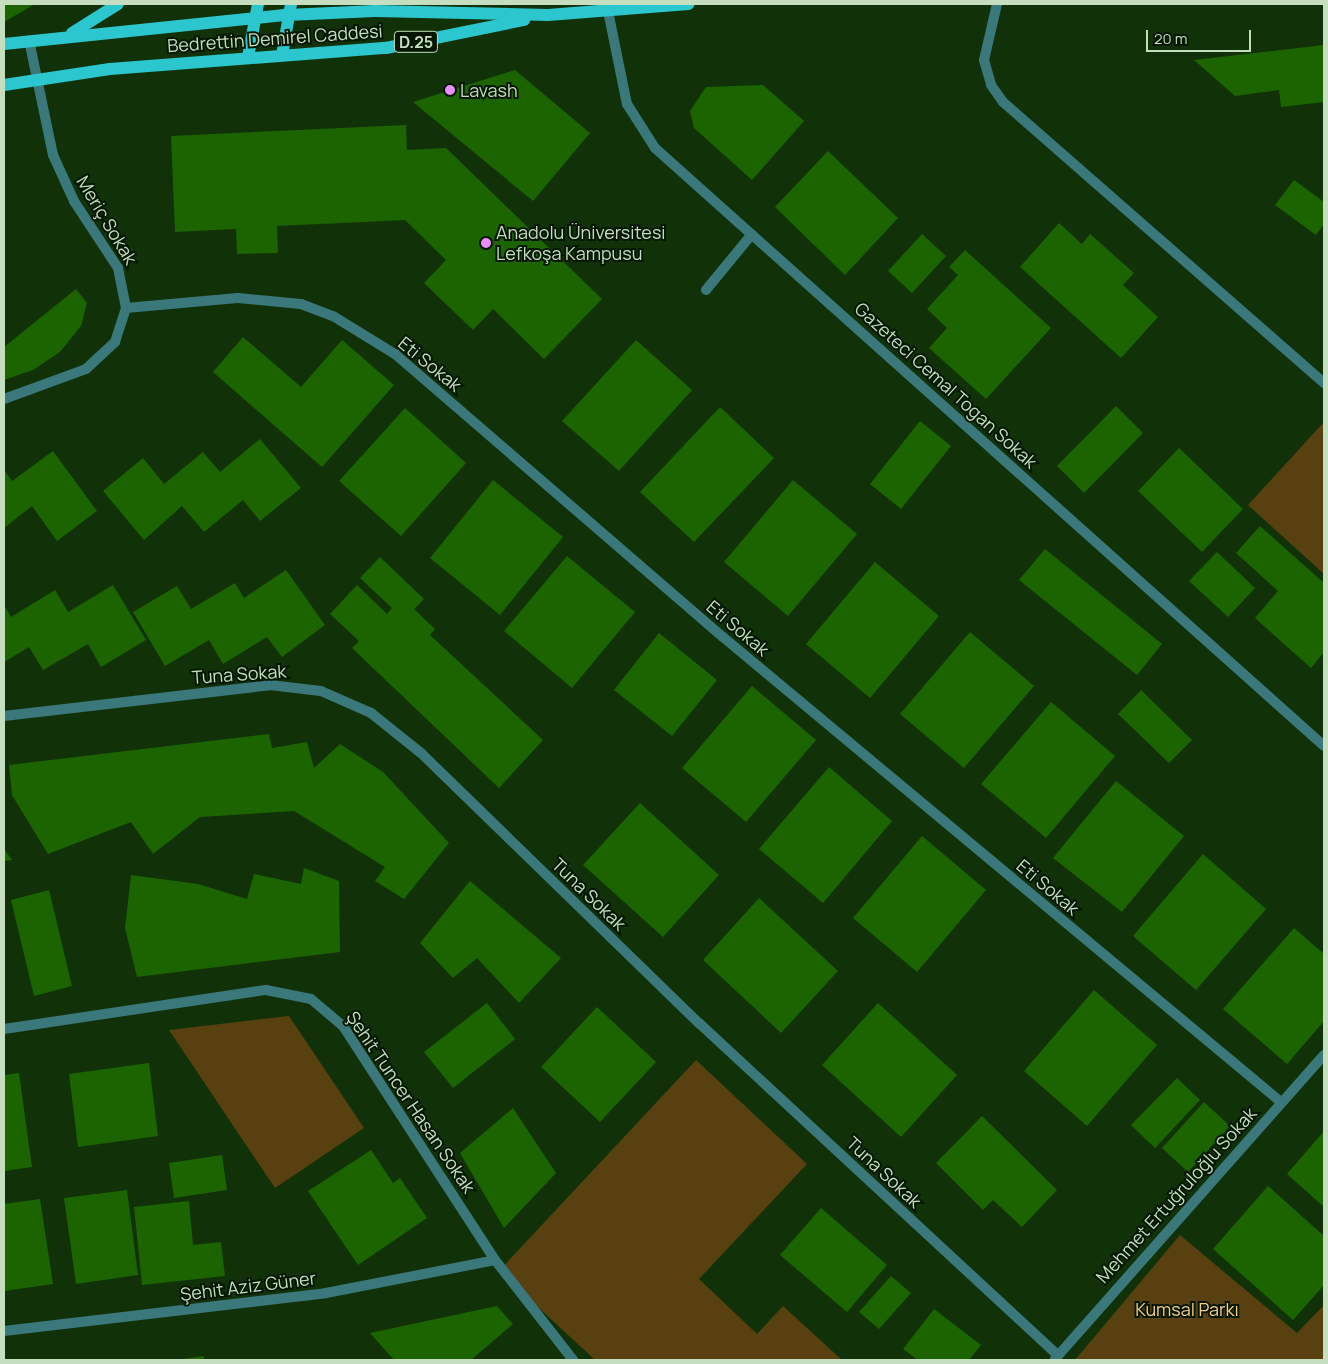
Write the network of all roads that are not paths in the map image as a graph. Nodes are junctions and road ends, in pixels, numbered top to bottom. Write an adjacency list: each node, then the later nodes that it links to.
1 (118, 4): 11 (main road)
2 (258, 4): 10 (main road)
3 (364, 4): 8 (main road)
4 (689, 4): 7 (main road, Bedrettin Demirel Caddesi / D.25)
5 (997, 4): 21 (street)
6 (289, 10): 8 (main road, Bedrettin Demirel Caddesi / D.25); 10 (main road, Bedrettin Demirel Caddesi / D.25); 14 (main road)
7 (608, 11): 9 (main road, Bedrettin Demirel Caddesi / D.25); 18 (street, Gazeteci Cemal Togan Sokak)
8 (375, 12): 9 (main road, Bedrettin Demirel Caddesi / D.25)
9 (548, 15): 14 (main road, Bedrettin Demirel Caddesi / D.25)
10 (253, 18): 11 (main road, Bedrettin Demirel Caddesi / D.25); 15 (main road)
11 (70, 35): 12 (main road, Bedrettin Demirel Caddesi / D.25)
12 (29, 40): 13 (main road, Bedrettin Demirel Caddesi / D.25); 16 (street, Meriç Sokak)
13 (4, 44)
14 (282, 56): 15 (main road, Bedrettin Demirel Caddesi / D.25)
15 (248, 57): 16 (main road, Bedrettin Demirel Caddesi / D.25)
16 (36, 79): 17 (main road, Bedrettin Demirel Caddesi / D.25); 20 (street, Meriç Sokak)
17 (4, 84)
18 (752, 234): 19 (street); 24 (street, Gazeteci Cemal Togan Sokak)
19 (706, 290)
20 (126, 308): 22 (street); 27 (street, Eti Sokak)
21 (1324, 383)
22 (4, 400)
23 (4, 716): 30 (street, Tuna Sokak)
24 (1324, 746)
25 (4, 1030): 28 (street, Şehit Tuncer Hasan Sokak)
26 (1324, 1054): 27 (street, Mehmet Ertuğruloğlu Sokak)
27 (1281, 1102): 30 (street, Mehmet Ertuğruloğlu Sokak)
28 (495, 1260): 29 (street, Şehit Aziz Güner); 31 (street, Şehit Tuncer Hasan Sokak)
29 (4, 1331)
30 (1056, 1358)
31 (573, 1360)

